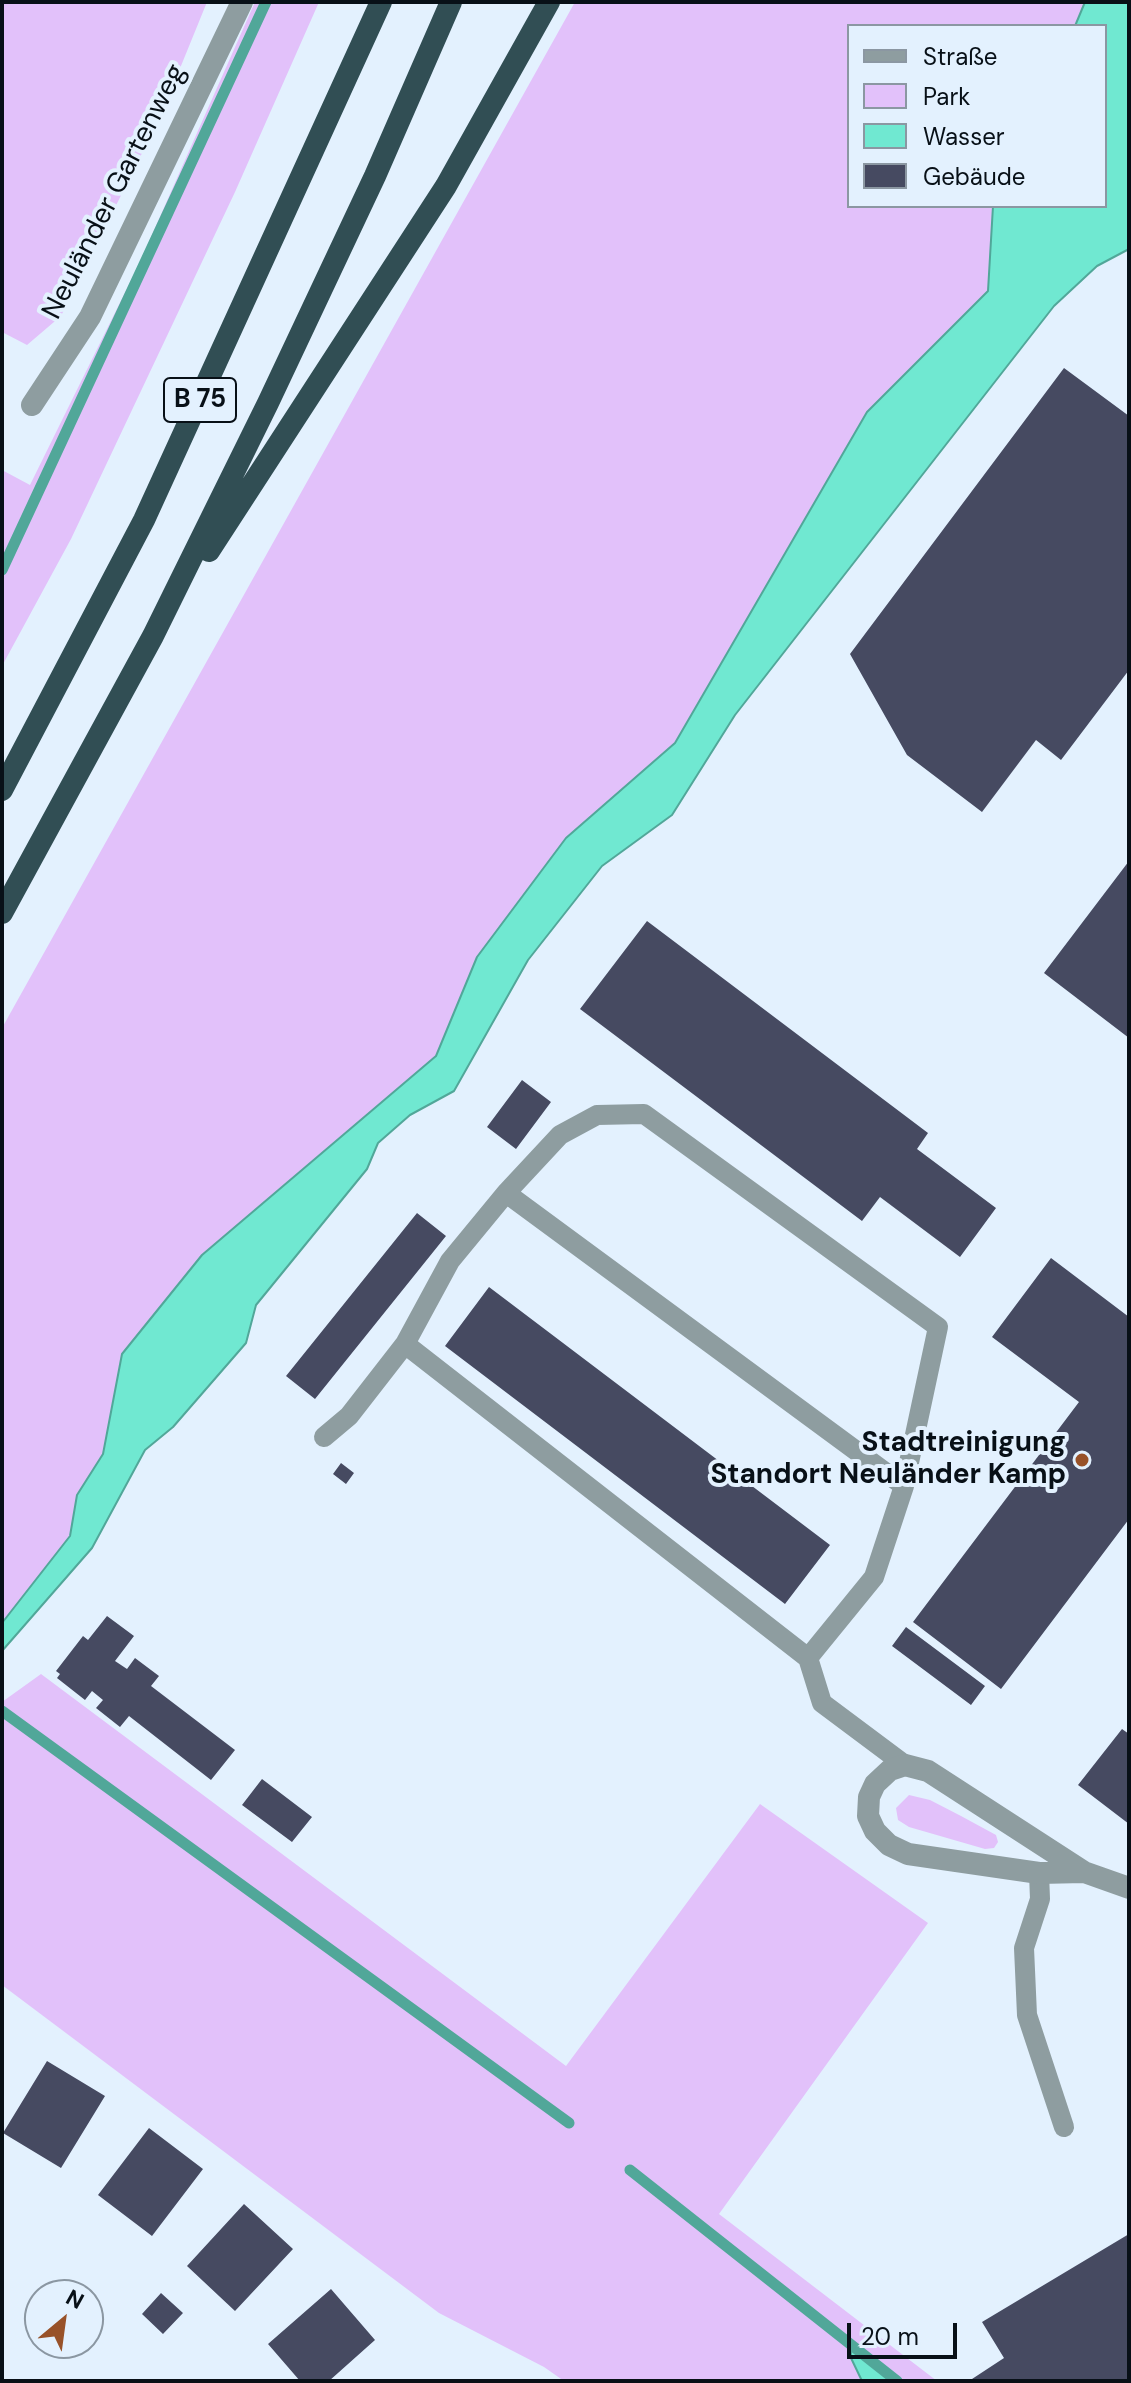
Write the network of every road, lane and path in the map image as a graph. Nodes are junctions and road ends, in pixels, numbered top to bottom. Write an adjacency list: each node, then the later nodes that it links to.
1 (242, 2): 5 (street, Neuländer Gartenweg)
2 (381, 2): 7 (highway, B 75)
3 (451, 2): 6 (highway, B 75)
4 (549, 2): 6 (highway, B 75)
5 (32, 405)
6 (153, 636): 8 (highway, B 75)
7 (2, 790)
8 (2, 913)
9 (506, 1193): 10 (lane); 12 (lane); 12 (lane)
10 (405, 1344): 11 (lane); 13 (lane)
11 (324, 1437)
12 (904, 1486): 13 (lane)
13 (808, 1658): 14 (lane)
14 (905, 1765): 15 (street); 16 (street)
15 (1084, 1872): 16 (street); 17 (street)
16 (1039, 1873): 18 (lane)
17 (1129, 1888)
18 (1064, 2127)

